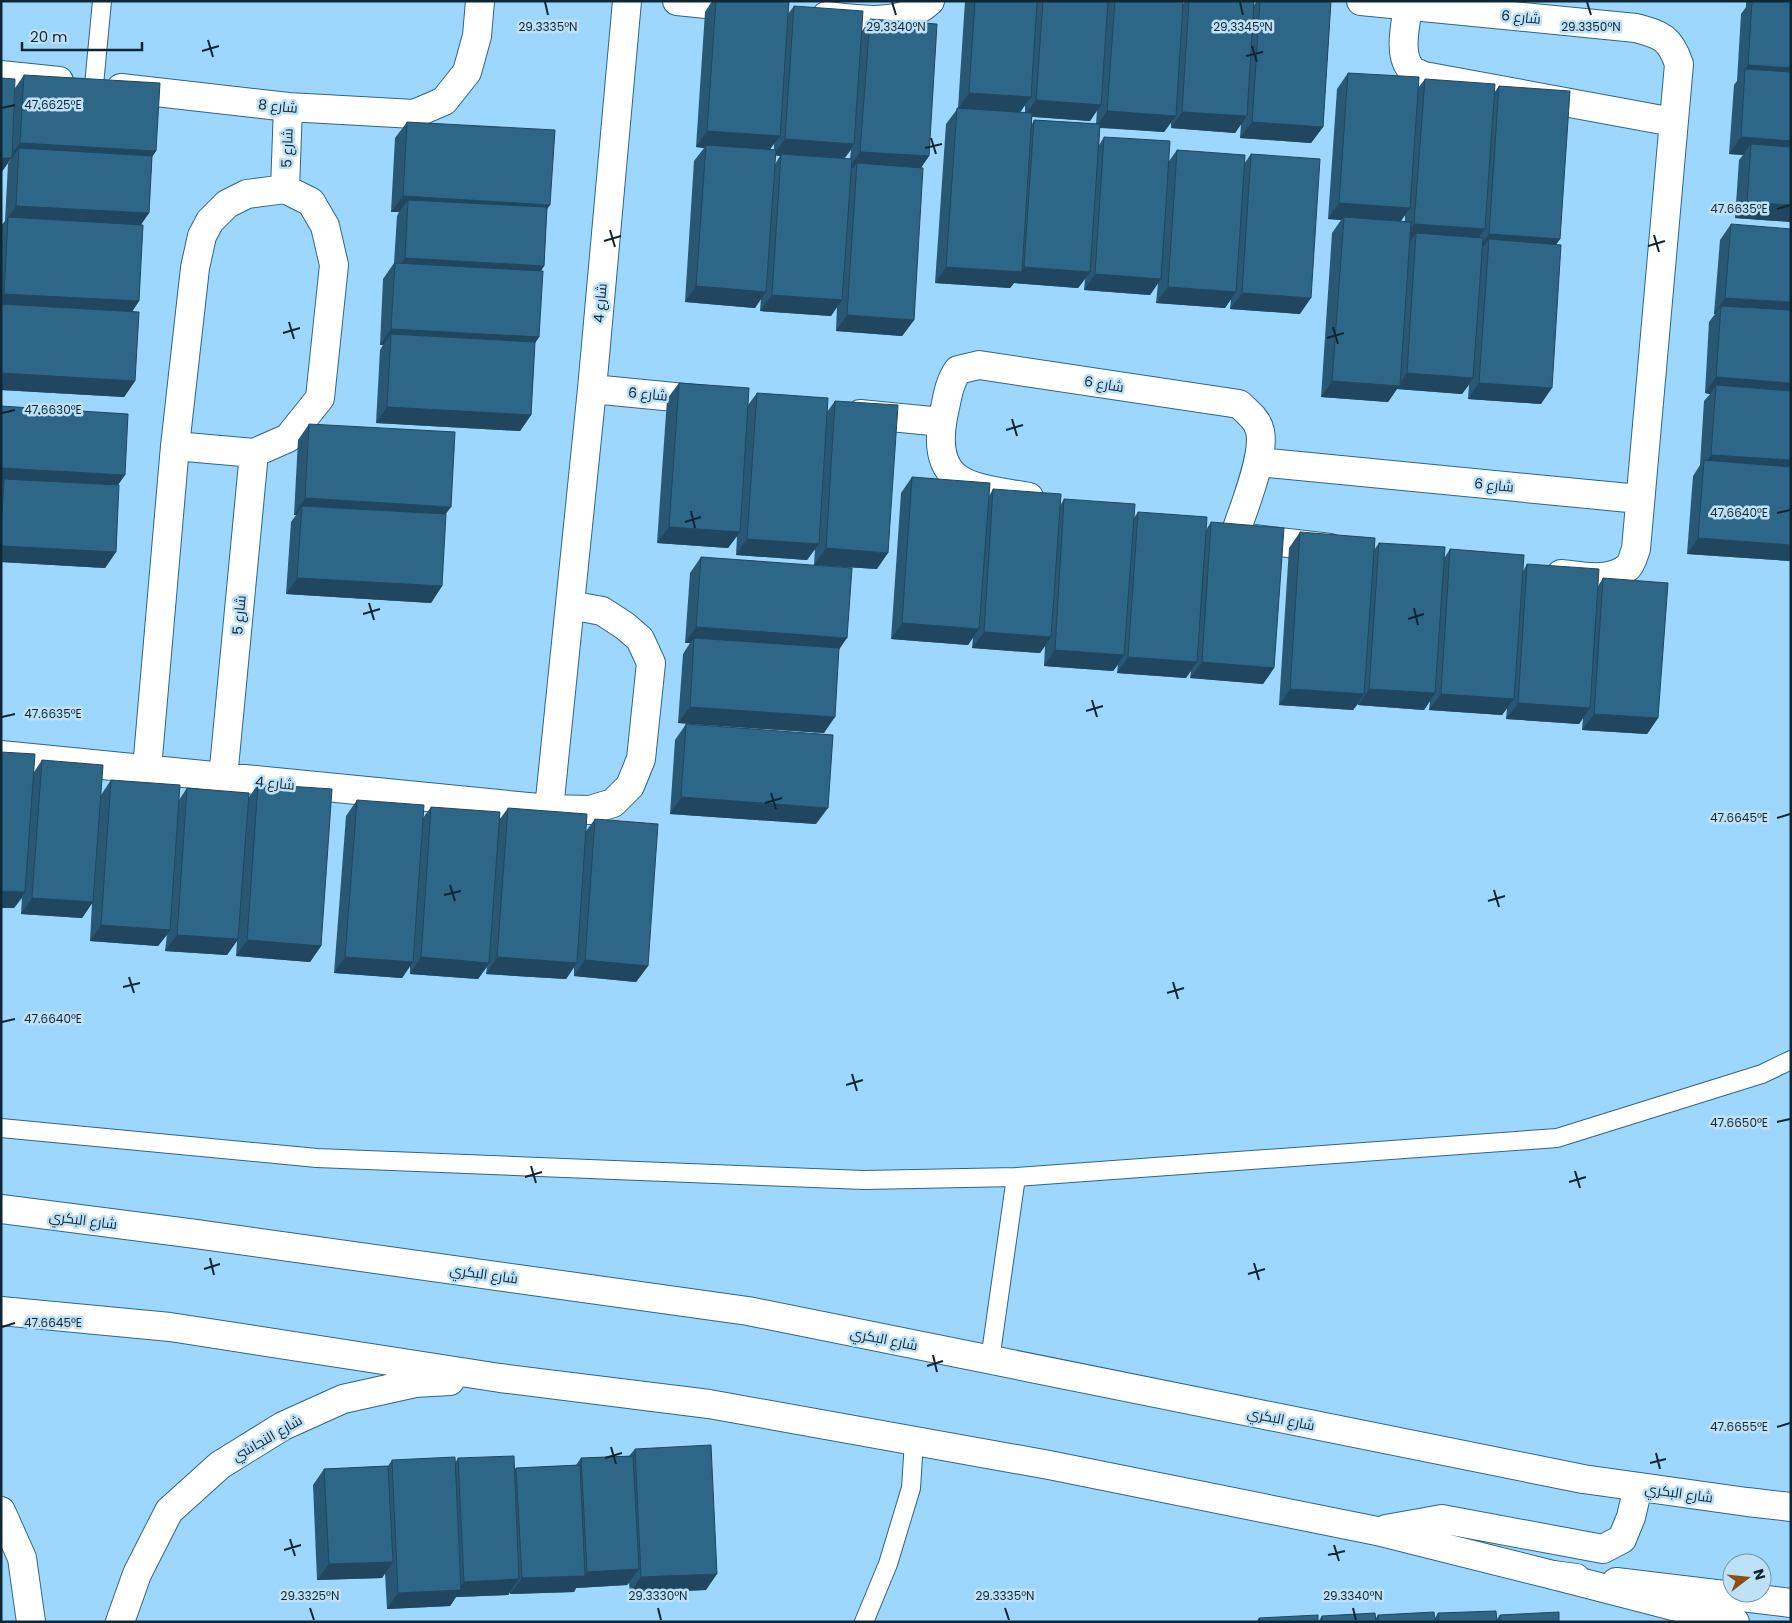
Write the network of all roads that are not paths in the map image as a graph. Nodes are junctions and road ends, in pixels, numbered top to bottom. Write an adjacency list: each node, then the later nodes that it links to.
1 (102, 1): 11 (lane)
2 (480, 1): 12 (main road, شارع 8)
3 (627, 1): 15 (main road, شارع 4)
4 (677, 1): 8 (main road)
5 (930, 1): 9 (main road)
6 (1360, 1): 7 (main road, شارع 6)
7 (1408, 6): 13 (main road); 13 (main road, شارع 6)
8 (775, 11)
9 (804, 14)
10 (1, 75): 11 (main road, شارع 8)
11 (94, 85): 12 (main road, شارع 8)
12 (288, 108): 14 (main road, شارع 5)
13 (1673, 122): 22 (main road, شارع 6)
14 (286, 189): 19 (main road); 20 (main road)
15 (592, 389): 16 (main road, شارع 6); 28 (main road, شارع 4)
16 (729, 402)
17 (837, 412): 18 (main road)
18 (942, 422): 21 (main road, شارع 6); 23 (main road, شارع 6)
19 (176, 446): 20 (main road); 30 (main road)
20 (254, 453): 31 (main road, شارع 5)
21 (1258, 462): 22 (main road, شارع 6); 25 (main road, شارع 6)
22 (1639, 499): 27 (main road, شارع 6)
23 (1053, 502)
24 (1205, 531): 25 (main road)
25 (1234, 537): 26 (main road)
26 (1352, 550)
27 (1539, 571)
28 (570, 605): 32 (main road, شارع 4); 32 (main road, شارع 4)
29 (1, 755): 30 (main road, شارع 4)
30 (147, 769): 31 (main road, شارع 4)
31 (224, 778): 32 (main road, شارع 4)
32 (549, 809)
33 (1791, 1060): 35 (lane)
34 (1, 1128): 35 (lane)
35 (1016, 1177): 38 (lane)
36 (1, 1209): 38 (main road, شارع البكري)
37 (1, 1311): 39 (main road)
38 (990, 1360): 41 (main road, شارع البكري)
39 (500, 1378): 40 (main road); 48 (main road, شارع النجاشي)
40 (914, 1441): 44 (main road); 49 (lane)
41 (1638, 1487): 42 (main road, شارع البكري); 44 (main road)
42 (1791, 1507)
43 (1, 1511): 47 (main road)
44 (1377, 1531): 45 (main road)
45 (1553, 1575): 46 (main road); 50 (main road)
46 (1791, 1603)
47 (31, 1622)
48 (120, 1622)
49 (864, 1622)
50 (1735, 1622)

